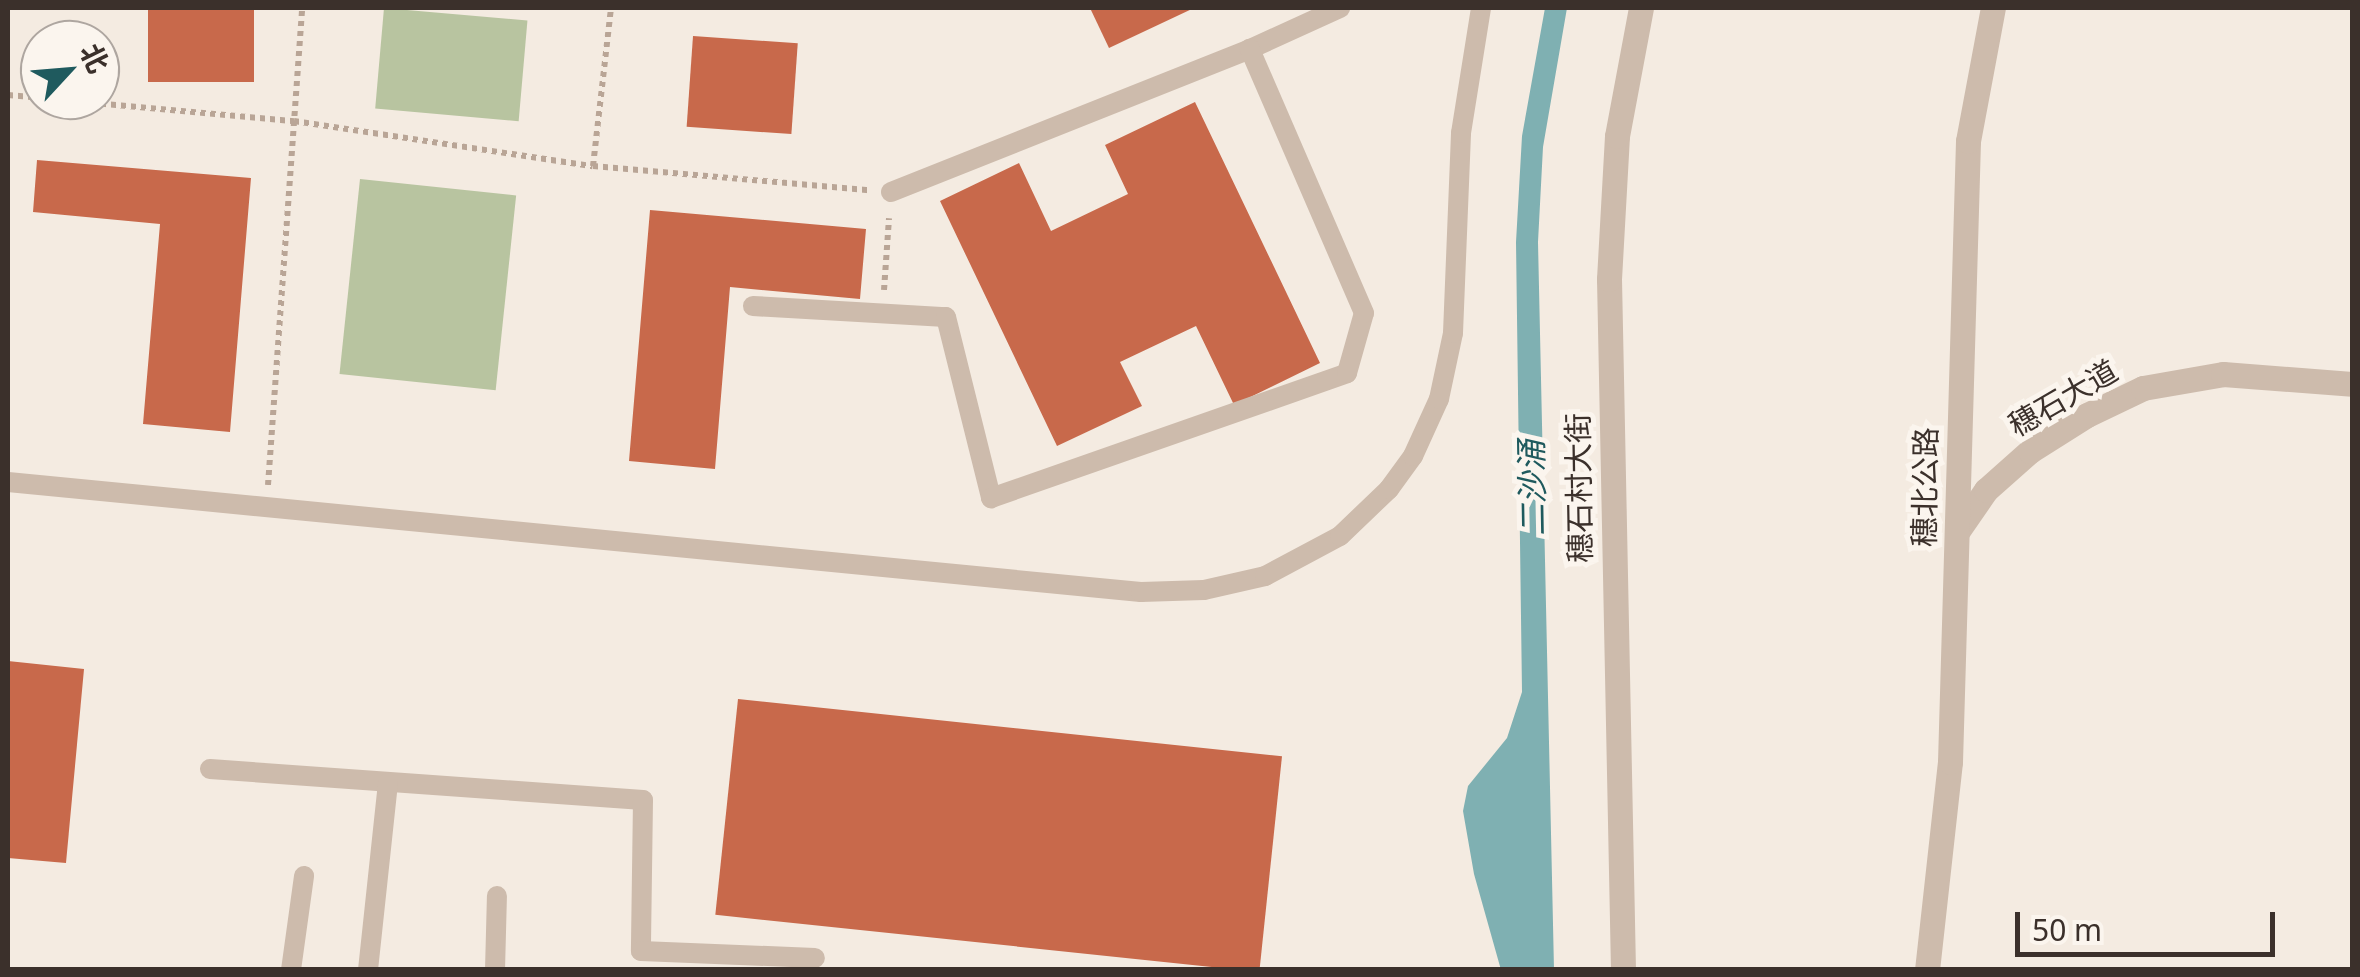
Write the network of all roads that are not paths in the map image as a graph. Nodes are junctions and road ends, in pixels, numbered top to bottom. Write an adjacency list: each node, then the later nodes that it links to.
1 (1340, 8): 5 (lane)
2 (1481, 8): 9 (lane)
3 (1642, 8): 19 (street, 穗石村大街)
4 (1994, 8): 10 (street, 穗北公路)
5 (1250, 49): 6 (lane); 7 (lane)
6 (891, 192)
7 (753, 306)
8 (2352, 384): 10 (street, 穗石大道)
9 (8, 482)
10 (1957, 532): 20 (street, 穗北公路)
11 (210, 769): 12 (lane)
12 (388, 782): 15 (lane); 17 (lane)
13 (304, 876): 16 (lane)
14 (498, 896): 18 (lane)
15 (815, 958)
16 (292, 970)
17 (368, 970)
18 (494, 970)
19 (1623, 970)
20 (1927, 970)

